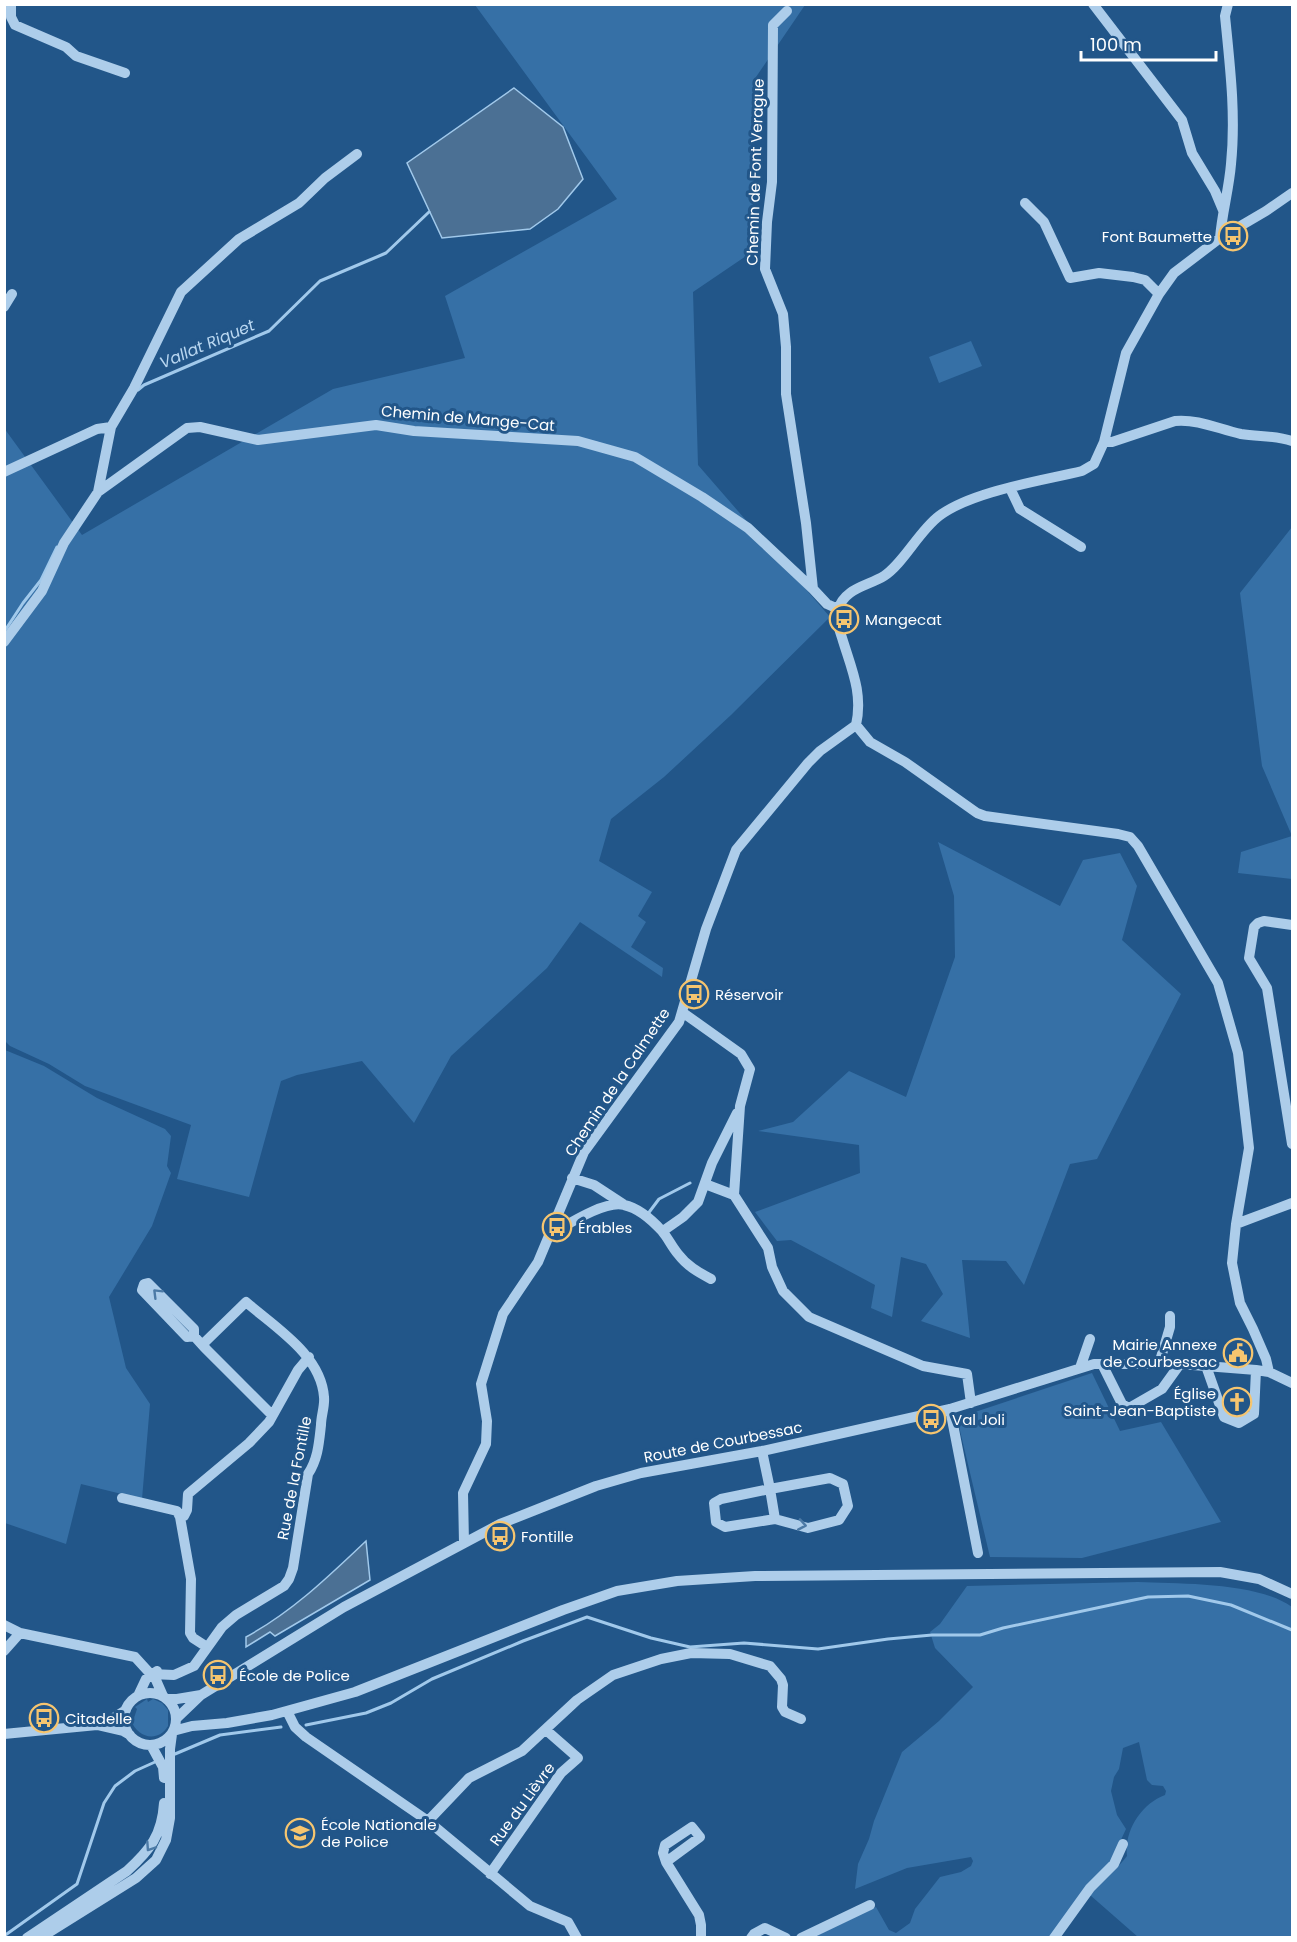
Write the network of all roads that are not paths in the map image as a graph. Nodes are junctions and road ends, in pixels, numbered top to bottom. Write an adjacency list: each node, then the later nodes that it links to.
1 (11, 4): 5 (street)
2 (1093, 4): 9 (street)
3 (1228, 4): 9 (street)
4 (787, 11): 21 (street, Chemin de Font Verague)
5 (125, 73)
6 (357, 154): 14 (street)
7 (1293, 193): 10 (street)
8 (1025, 203): 12 (street)
9 (1223, 210): 10 (street)
10 (1220, 238): 12 (street)
11 (12, 294): 13 (street)
12 (1159, 294): 16 (street)
13 (4, 307)
14 (111, 427): 17 (street); 19 (street)
15 (1293, 441): 16 (street)
16 (1104, 442): 18 (street)
17 (4, 472)
18 (1010, 488): 20 (street); 22 (street)
19 (98, 492): 21 (street, Chemin de Mange-Cat); 23 (street)
20 (1081, 547)
21 (813, 589): 22 (street)
22 (838, 609): 24 (street)
23 (4, 642)
24 (856, 725): 26 (street, Chemin de la Calmette); 35 (street)
25 (1293, 925): 28 (street)
26 (682, 1012): 27 (street); 30 (street, Chemin de la Calmette)
27 (740, 1106): 31 (street); 32 (street)
28 (1290, 1112): 29 (street)
29 (1293, 1144)
30 (572, 1178): 34 (street); 37 (street, Chemin de la Calmette)
31 (705, 1184): 32 (street); 36 (street)
32 (734, 1195): 52 (street)
33 (1293, 1203): 35 (street)
34 (623, 1204): 36 (street); 37 (street)
35 (1236, 1224): 50 (street)
36 (663, 1232): 38 (street)
37 (551, 1234): 60 (street, Chemin de la Calmette)
38 (711, 1279)
39 (1170, 1316): 45 (street)
40 (194, 1336): 40 (street, one-way to 40); 42 (street)
41 (1090, 1339): 48 (street)
42 (204, 1347): 43 (street, Rue de la Fontille); 54 (street)
43 (309, 1357): 54 (street); 65 (street, Rue de la Fontille)
44 (1102, 1364): 45 (street, Route de Courbessac); 46 (street); 48 (street, Route de Courbessac)
45 (1159, 1364): 46 (street, Route de Courbessac)
46 (1180, 1364): 47 (street, Route de Courbessac)
47 (1206, 1366): 49 (street, Route de Courbessac); 49 (street)
48 (1080, 1368): 52 (street, Route de Courbessac)
49 (1256, 1370): 50 (street, Route de Courbessac)
50 (1269, 1372): 51 (street, Route de Courbessac)
51 (1293, 1383)
52 (972, 1403): 53 (street, Route de Courbessac)
53 (950, 1409): 55 (street, Route de Courbessac); 61 (street)
54 (272, 1415): 58 (street)
55 (762, 1451): 56 (street); 60 (street, Route de Courbessac)
56 (770, 1489): 59 (street); 59 (street); 59 (street, one-way to 56)
57 (122, 1497): 58 (street)
58 (180, 1517): 65 (street)
59 (775, 1519)
60 (464, 1544): 68 (street, Route de Courbessac)
61 (978, 1553)
62 (1292, 1593): 72 (street)
63 (4, 1625): 64 (street)
64 (20, 1633): 66 (street); 67 (street)
65 (207, 1647): 67 (street, Rue de la Fontille)
66 (4, 1650)
67 (151, 1674): 69 (street); 70 (street)
68 (201, 1695): 70 (street, Route de Courbessac); 75 (street, Route de Courbessac)
69 (138, 1696): 70 (street); 71 (street)
70 (165, 1698): 75 (street)
71 (126, 1710): 74 (street); 78 (street)
72 (287, 1711): 75 (street); 80 (street)
73 (801, 1719): 76 (street)
74 (97, 1725): 77 (street); 78 (street)
75 (175, 1726): 79 (street); 86 (street)
76 (546, 1730): 80 (street); 83 (street, Rue du Lièvre)
77 (4, 1734)
78 (130, 1735): 79 (street)
79 (151, 1745): 85 (street, one-way to 85)
80 (428, 1821): 83 (street)
81 (1123, 1844): 92 (street)
82 (666, 1862): 88 (street)
83 (490, 1874): 87 (street)
84 (870, 1905): 91 (street)
85 (27, 1938)
86 (40, 1938)
87 (578, 1938)
88 (701, 1938)
89 (751, 1938): 90 (street)
90 (786, 1938)
91 (801, 1938)
92 (1054, 1938)

